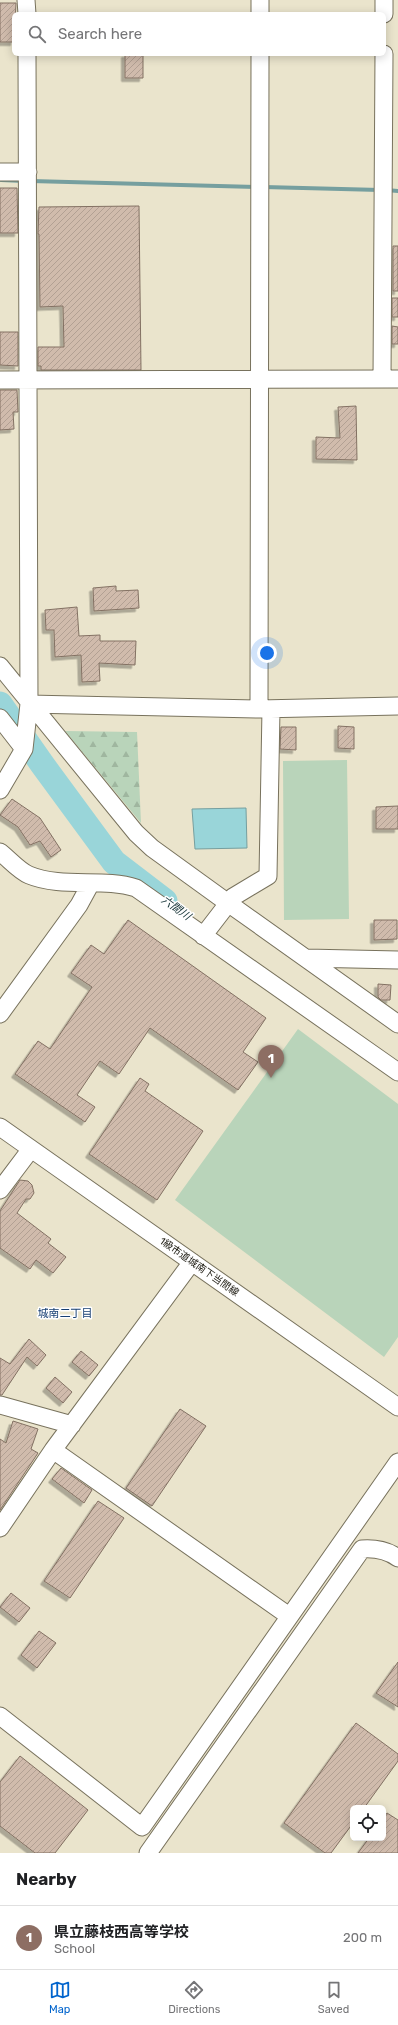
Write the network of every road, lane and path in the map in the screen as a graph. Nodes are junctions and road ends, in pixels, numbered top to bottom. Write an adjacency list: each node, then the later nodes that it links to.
1 (26, 0): 4 (street)
2 (260, 0): 5 (street)
3 (384, 0): 6 (street)
4 (26, 12)
5 (260, 12)
6 (384, 12)
7 (27, 56): 11 (street)
8 (260, 56): 15 (street)
9 (384, 56): 12 (street)
10 (0, 172): 11 (street)
11 (28, 172): 14 (street)
12 (390, 379): 15 (street)
13 (0, 380): 14 (street)
14 (29, 380): 15 (street); 17 (street)
15 (261, 381): 19 (street)
16 (0, 666): 17 (street)
17 (29, 704): 19 (street); 21 (street); 25 (street)
18 (398, 706): 19 (street)
19 (265, 709): 25 (street)
20 (0, 718): 21 (street)
21 (24, 748): 22 (street)
22 (0, 790)
23 (0, 852): 24 (street)
24 (91, 883): 26 (street); 29 (street)
25 (228, 903): 26 (street); 27 (street)
26 (203, 936): 31 (street)
27 (306, 958): 28 (street); 30 (street)
28 (398, 960)
29 (0, 1014)
30 (398, 1024)
31 (398, 1072)
32 (0, 1127): 33 (street, 1級市道城南下当間線)
33 (31, 1149): 34 (street); 35 (street, 1級市道城南下当間線)
34 (0, 1190)
35 (192, 1262): 37 (street, 1級市道城南下当間線); 38 (street)
36 (0, 1406): 38 (street)
37 (398, 1407)
38 (72, 1425): 39 (street)
39 (53, 1450): 41 (street); 43 (street)
40 (398, 1462): 43 (street)
41 (0, 1528)
42 (398, 1558): 45 (street)
43 (289, 1616): 44 (street)
44 (0, 1716)
45 (148, 1853)

